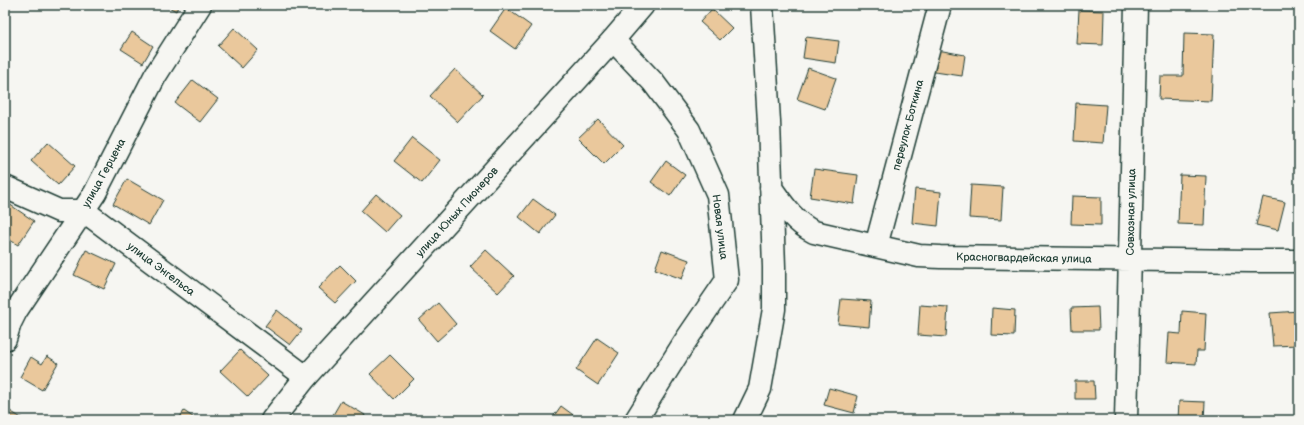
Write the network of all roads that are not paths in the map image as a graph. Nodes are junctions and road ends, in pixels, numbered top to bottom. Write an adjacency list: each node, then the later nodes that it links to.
1 (200, 5): 9 (street, улица Герцена)
2 (643, 5): 6 (street, улица Юных Пионеров)
3 (762, 5): 8 (street)
4 (940, 5): 10 (street, переулок Боткина)
5 (1136, 5): 11 (street, Совхозная улица)
6 (613, 40): 14 (street, улица Юных Пионеров); 16 (street, Новая улица)
7 (5, 187): 9 (street)
8 (771, 188): 10 (street, Красногвардейская улица); 17 (street)
9 (84, 211): 13 (street, улица Герцена); 14 (street, улица Энгельса)
10 (876, 246): 11 (street, Красногвардейская улица)
11 (1130, 259): 12 (street, Красногвардейская улица); 18 (street, Совхозная улица)
12 (1299, 261)
13 (5, 339)
14 (306, 377): 15 (street, улица Юных Пионеров)
15 (272, 420)
16 (636, 420)
17 (745, 420)
18 (1126, 420)

